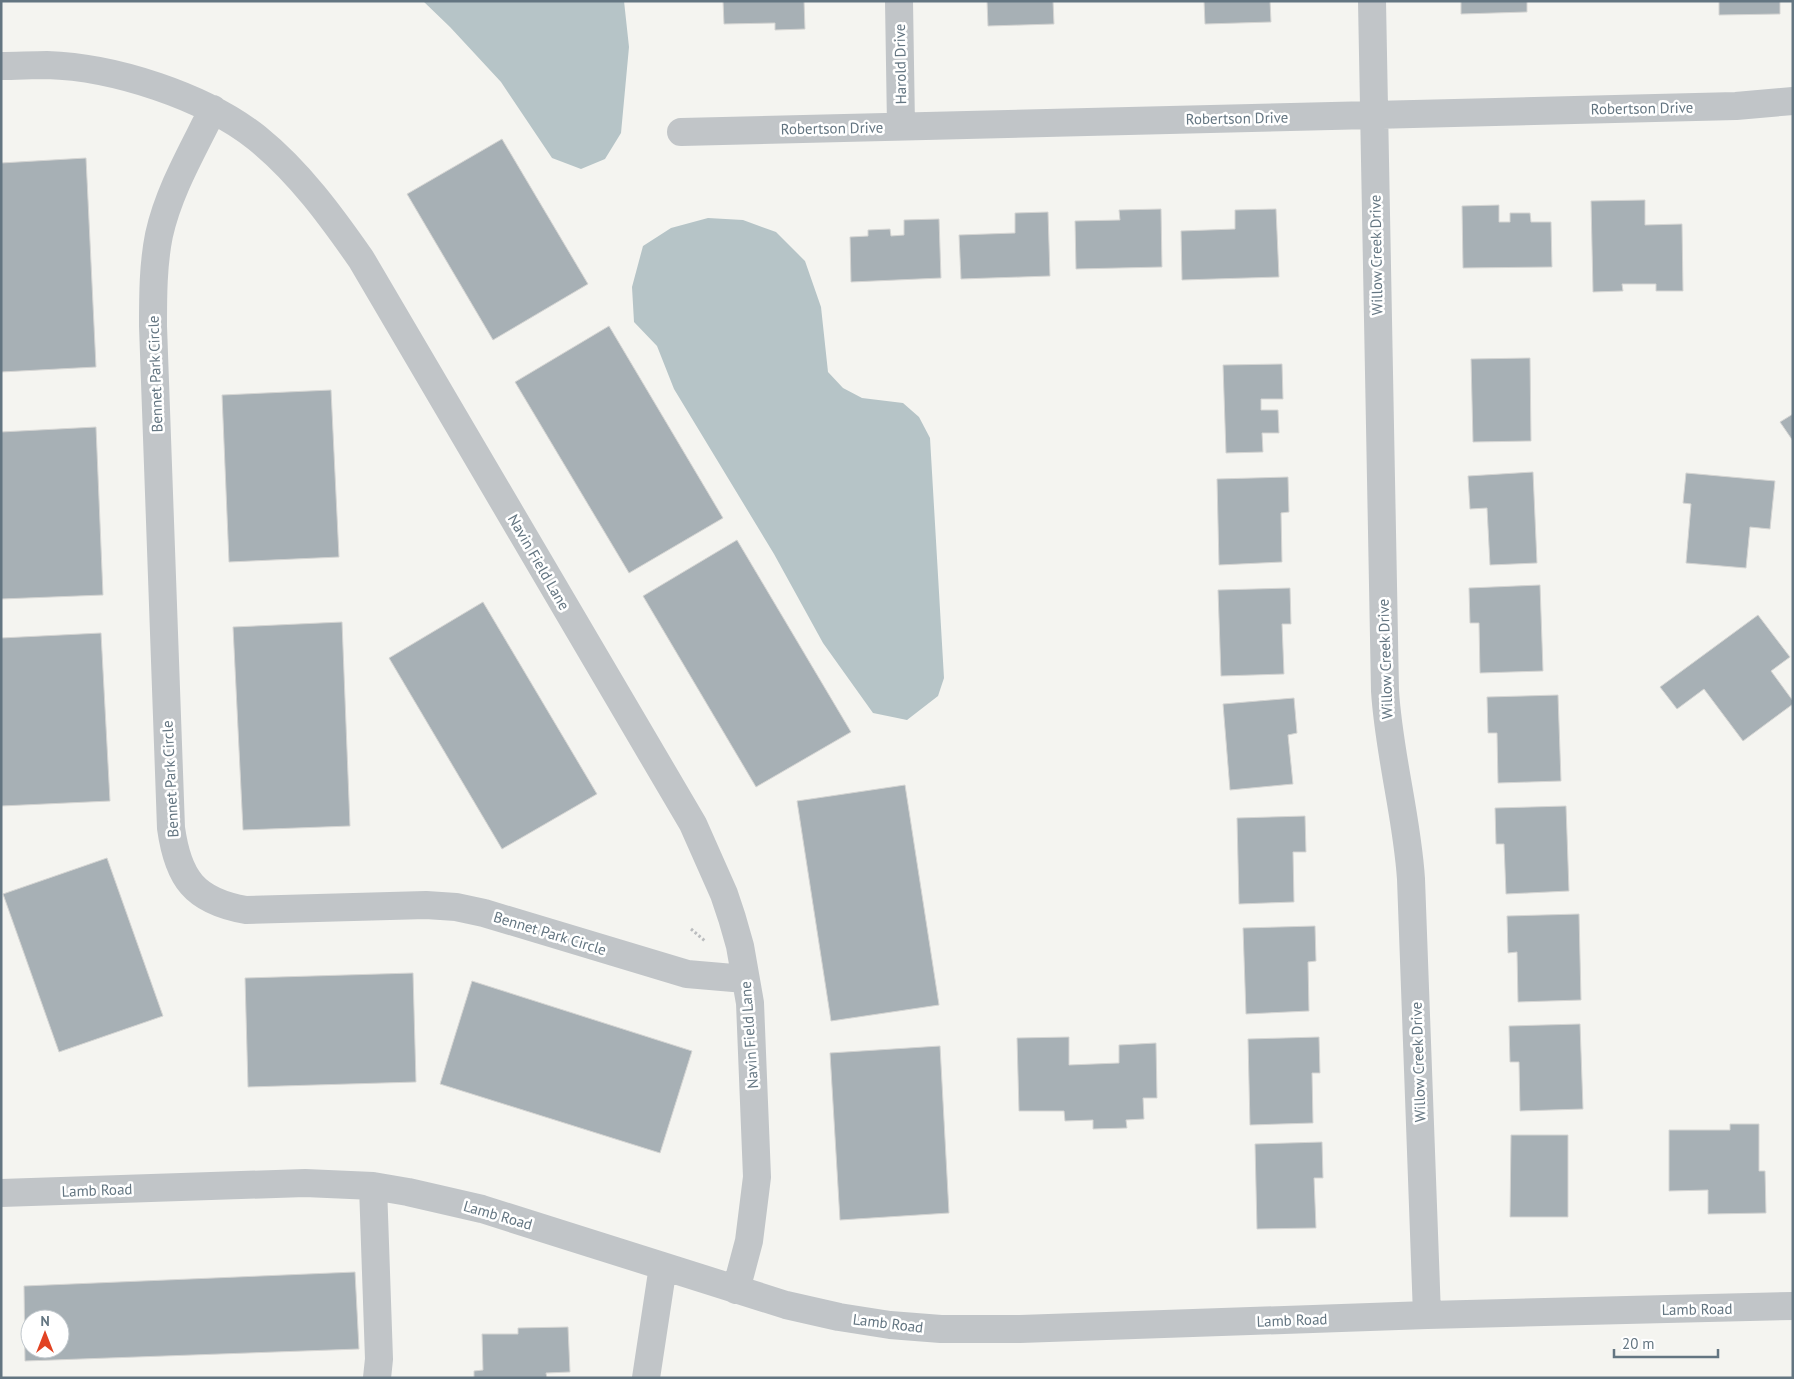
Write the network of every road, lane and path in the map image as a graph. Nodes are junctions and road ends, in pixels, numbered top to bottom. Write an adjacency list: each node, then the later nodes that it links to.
1 (899, 1): 7 (street, Harold Drive)
2 (1372, 1): 6 (street, Willow Creek Drive)
3 (1, 66): 5 (street, Navin Field Lane)
4 (1793, 101): 6 (street, Robertson Drive)
5 (213, 109): 9 (street, Navin Field Lane); 9 (street, Bennet Park Circle)
6 (1374, 114): 7 (street, Robertson Drive); 15 (street, Willow Creek Drive)
7 (901, 126): 8 (street, Robertson Drive)
8 (681, 132)
9 (745, 979): 13 (street, Navin Field Lane)
10 (373, 1186): 11 (street, Lamb Road); 12 (street, Lamb Road); 16 (street)
11 (1, 1193)
12 (663, 1266): 13 (street, Lamb Road); 17 (street)
13 (736, 1290): 15 (street, Lamb Road)
14 (1793, 1306): 15 (street, Lamb Road)
15 (1427, 1316)
16 (377, 1378)
17 (646, 1378)

